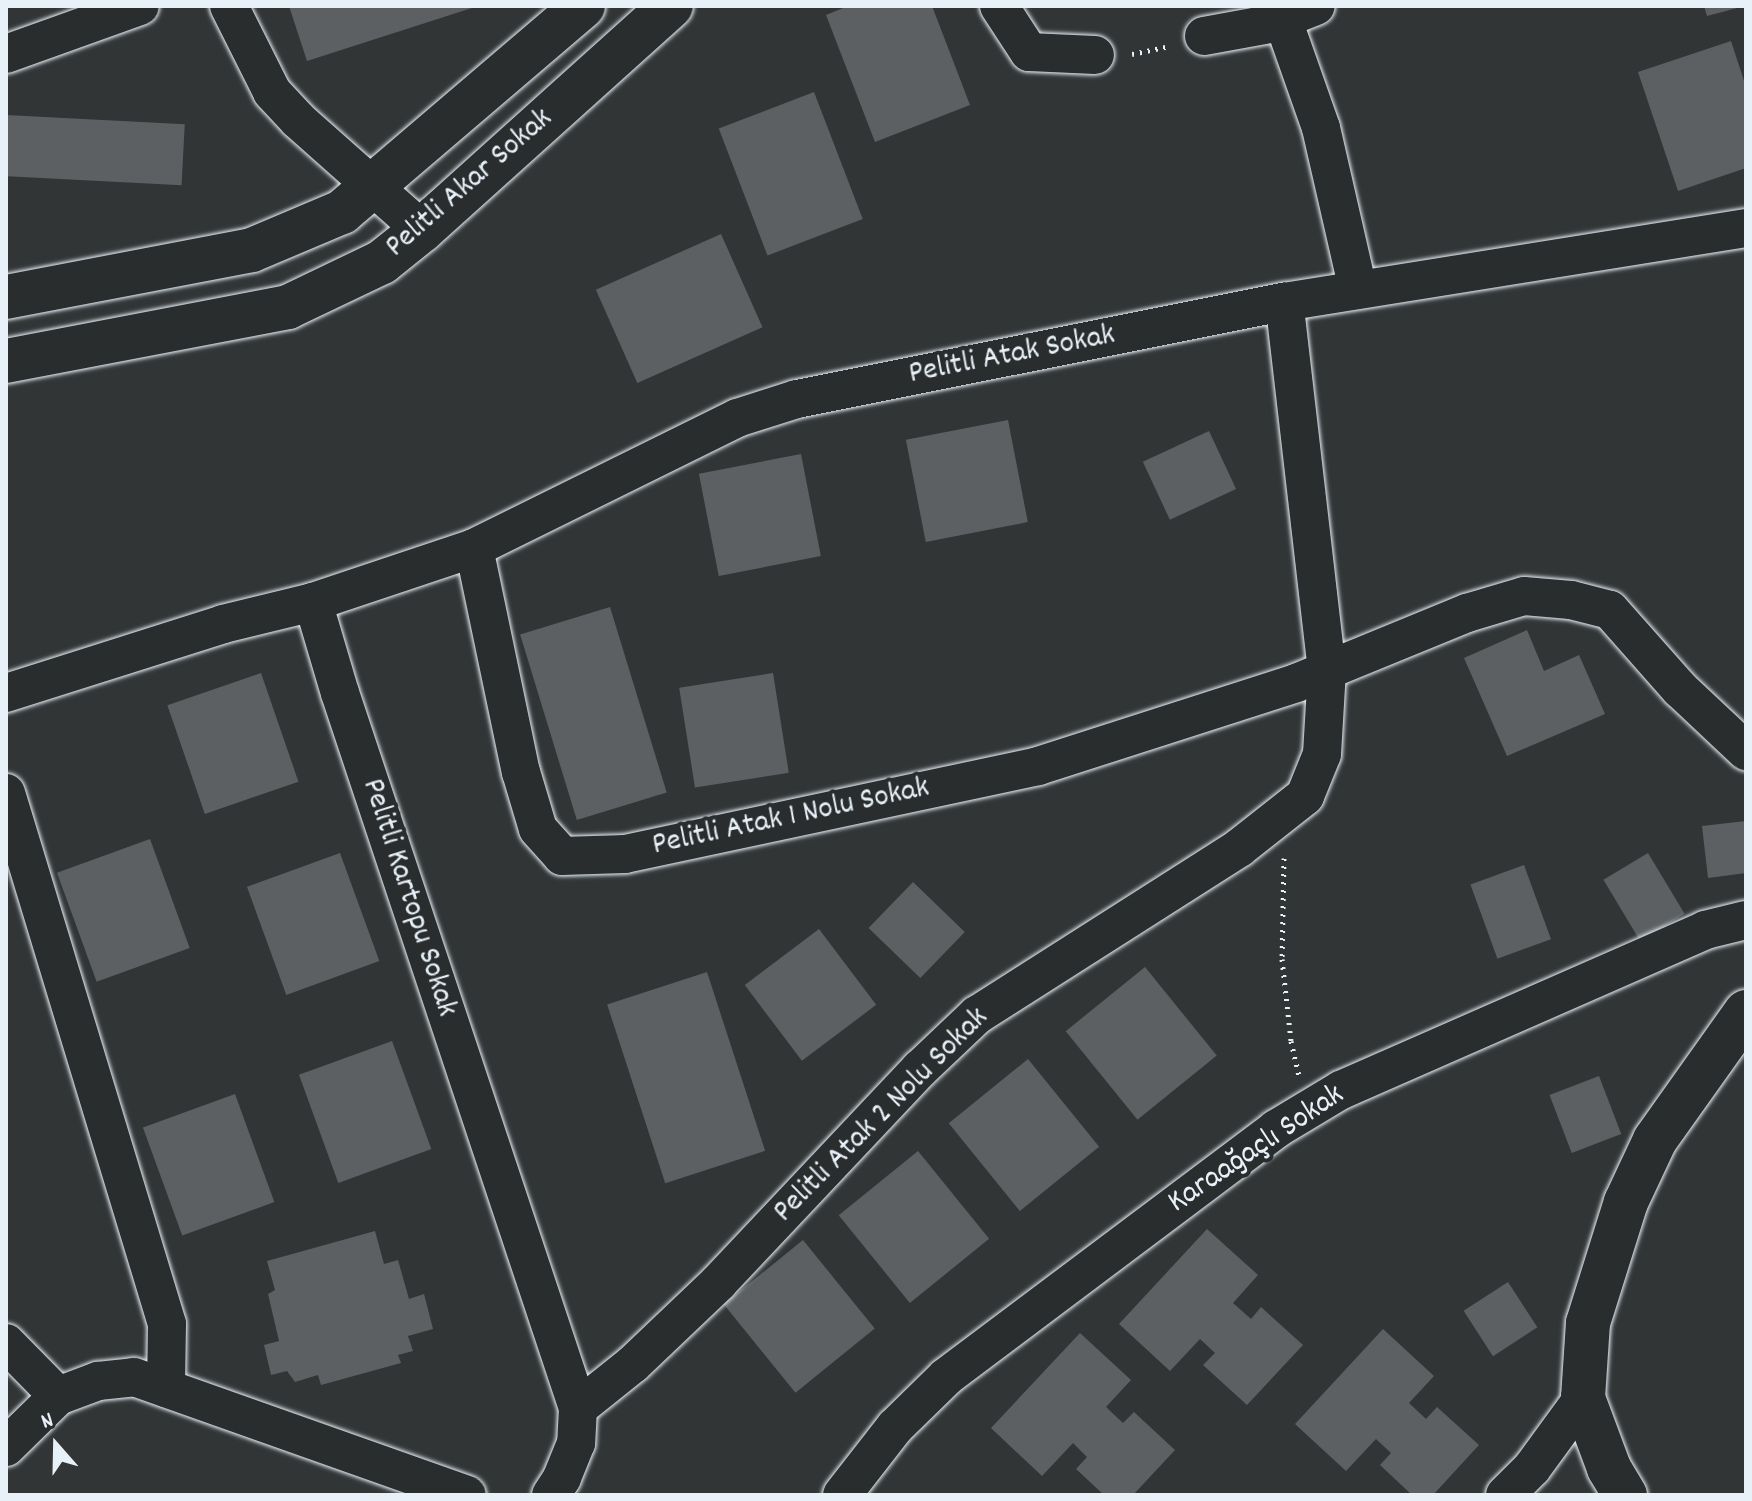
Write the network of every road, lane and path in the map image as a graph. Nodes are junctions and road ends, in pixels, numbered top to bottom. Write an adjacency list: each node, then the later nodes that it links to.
1 (140, 6): 8 (street)
2 (229, 6): 10 (street)
3 (583, 6): 10 (main road, Pelitli Akar Sokak)
4 (671, 6): 12 (main road, Pelitli Akar Sokak)
5 (999, 6): 9 (street)
6 (1300, 13): 7 (street); 13 (street)
7 (1204, 36): 9 (path)
8 (6, 54)
9 (1095, 55)
10 (373, 186): 12 (street); 14 (main road, Pelitli Akar Sokak)
11 (1746, 228): 13 (street, Pelitli Atak Sokak)
12 (422, 230): 16 (main road, Pelitli Akar Sokak)
13 (1358, 290): 15 (street, Pelitli Atak Sokak)
14 (6, 297)
15 (1284, 302): 17 (street, Pelitli Atak Sokak); 19 (street)
16 (6, 361)
17 (474, 548): 18 (street, Pelitli Atak Sokak); 19 (street, Pelitli Atak 1 Nolu Sokak)
18 (313, 602): 20 (street); 31 (street, Pelitli Kartopu Sokak)
19 (1327, 671): 21 (street, Pelitli Atak 1 Nolu Sokak); 23 (street, Pelitli Atak 2 Nolu Sokak)
20 (6, 693)
21 (1746, 751)
22 (6, 793): 28 (street)
23 (1286, 811): 26 (path); 31 (street, Pelitli Atak 2 Nolu Sokak)
24 (1746, 920): 26 (street, Karaağaçlı Sokak)
25 (1746, 1012): 30 (main road)
26 (1308, 1111): 35 (street, Karaağaçlı Sokak)
27 (6, 1343): 29 (street)
28 (166, 1388): 29 (street); 33 (street)
29 (58, 1396): 32 (street)
30 (1583, 1398): 36 (street); 37 (main road)
31 (578, 1408): 34 (street, Pelitli Kartopu Sokak)
32 (6, 1447)
33 (467, 1495)
34 (551, 1495)
35 (842, 1495)
36 (1505, 1495)
37 (1625, 1495)

